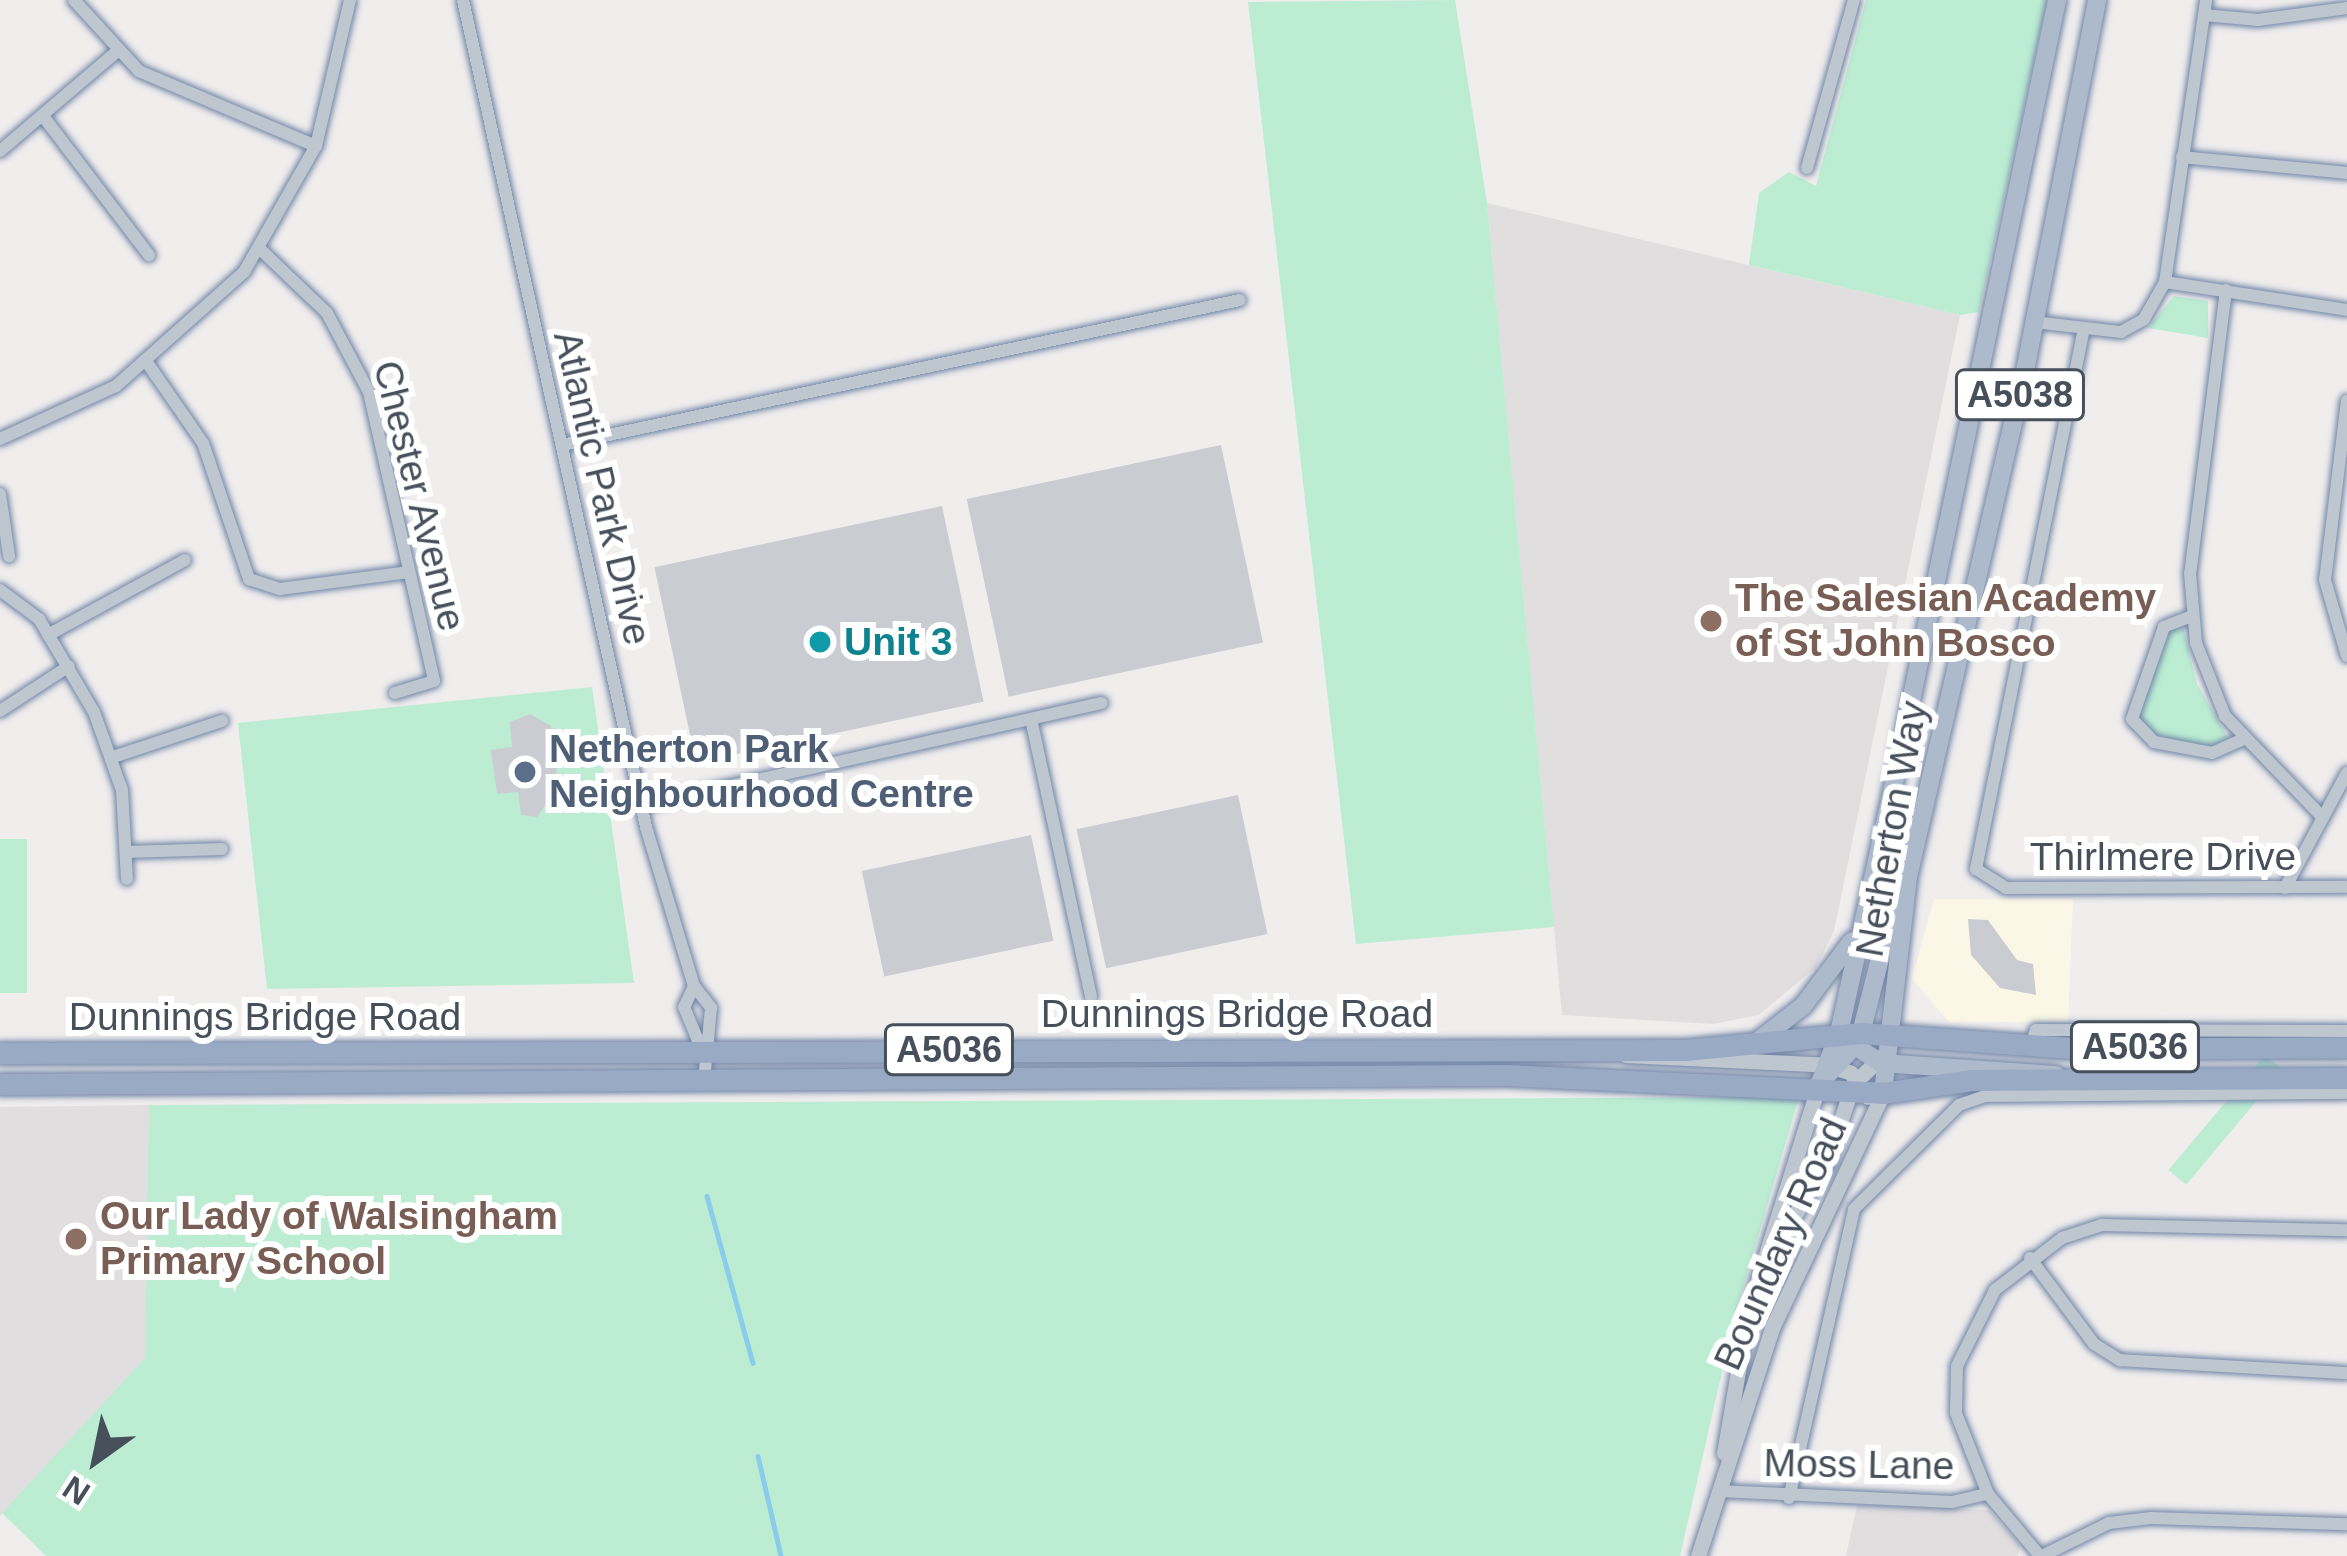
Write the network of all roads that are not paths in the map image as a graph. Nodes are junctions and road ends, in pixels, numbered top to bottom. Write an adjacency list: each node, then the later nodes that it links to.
1 (74, 0): 9 (street)
2 (350, 0): 11 (street)
3 (463, 0): 27 (street, Atlantic Park Drive)
4 (1854, 0): 14 (street)
5 (2057, 0): 53 (main road, Netherton Way / A5038)
6 (2097, 0): 22 (main road, Netherton Way / A5038)
7 (2341, 5): 8 (street)
8 (2205, 8): 13 (street)
9 (115, 52): 10 (street); 11 (street)
10 (46, 120): 12 (street); 17 (street)
11 (316, 146): 16 (street)
12 (0, 151)
13 (2182, 157): 15 (street); 18 (street)
14 (1807, 168)
15 (2347, 173)
16 (260, 249): 24 (street); 31 (street, Chester Avenue)
17 (148, 255)
18 (2165, 282): 19 (street); 23 (street)
19 (2226, 290): 21 (street); 33 (street)
20 (1240, 300): 27 (street)
21 (2347, 310)
22 (2034, 322): 23 (street); 47 (main road, Netherton Way / A5038)
23 (2083, 333): 52 (street, Thirlmere Drive)
24 (148, 364): 26 (street); 31 (street)
25 (2347, 401): 35 (street)
26 (0, 439)
27 (562, 445): 45 (street, Atlantic Park Drive)
28 (0, 494): 29 (street)
29 (9, 556)
30 (185, 560): 34 (street)
31 (409, 572): 37 (street, Chester Avenue)
32 (0, 590): 34 (street)
33 (2192, 616): 42 (street); 42 (street)
34 (48, 635): 36 (street)
35 (2347, 656)
36 (69, 666): 39 (street); 43 (street)
37 (395, 693)
38 (1102, 703): 40 (street)
39 (0, 711)
40 (1031, 719): 45 (street); 55 (street)
41 (222, 722): 43 (street)
42 (2243, 739): 46 (street)
43 (113, 757): 49 (street)
44 (2347, 773): 46 (street)
45 (641, 806): 54 (street, Atlantic Park Drive)
46 (2323, 818): 52 (street)
47 (1918, 837): 57 (main road); 62 (main road, Netherton Way / A5038)
48 (222, 849): 49 (street)
49 (126, 852): 50 (street)
50 (127, 879)
51 (2347, 887): 52 (street, Thirlmere Drive)
52 (2285, 888)
53 (1860, 927): 57 (main road, Netherton Way / A5038); 58 (main road)
54 (694, 986): 64 (street, Atlantic Park Drive); 64 (street, Atlantic Park Drive)
55 (1091, 997)
56 (2347, 1031): 59 (street)
57 (1848, 1033): 58 (highway, Dunnings Bridge Road / A5036); 62 (highway, Dunnings Bridge Road / A5036); 62 (main road); 67 (main road)
58 (1753, 1045): 60 (highway, Dunnings Bridge Road / A5036)
59 (2031, 1046): 61 (highway, A5036); 62 (highway, A5036)
60 (1600, 1048): 64 (highway, Dunnings Bridge Road / A5036); 67 (street)
61 (2347, 1048)
62 (1890, 1052): 66 (main road); 67 (main road, Netherton Way); 67 (street)
63 (0, 1054): 64 (highway, Dunnings Bridge Road / A5036)
64 (703, 1066): 68 (highway, Dunnings Bridge Road / A5036); 69 (highway, Dunnings Bridge Road / A5036)
65 (2347, 1078): 66 (highway, A5036)
66 (2069, 1079): 67 (highway, A5036)
67 (1854, 1082): 69 (highway, Dunnings Bridge Road / A5036); 73 (street); 75 (street, Boundary Road)
68 (0, 1084)
69 (1812, 1088): 73 (street, Boundary Road)
70 (2347, 1093): 77 (street)
71 (2347, 1230): 72 (street)
72 (2030, 1258): 74 (street); 76 (street)
73 (1761, 1268): 75 (street, Boundary Road)
74 (2347, 1372)
75 (1719, 1492): 77 (street, Moss Lane); 79 (street, Boundary Road)
76 (1988, 1494): 77 (street, Moss Lane); 80 (street, Moss Lane)
77 (1789, 1498)
78 (2347, 1524): 80 (street, Moss Lane)
79 (1698, 1556)
80 (2041, 1556)

